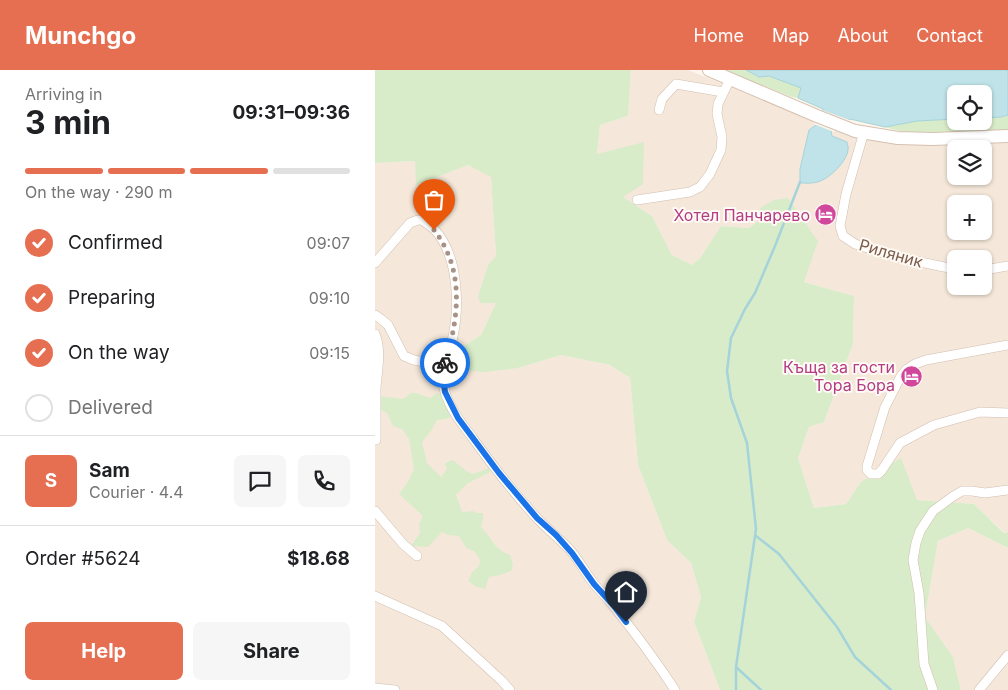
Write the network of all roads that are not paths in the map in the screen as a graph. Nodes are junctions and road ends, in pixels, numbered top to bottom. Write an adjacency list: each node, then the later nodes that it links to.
1 (709, 70): 2 (main road)
2 (730, 79): 3 (street); 5 (main road)
3 (723, 92): 4 (street); 7 (street)
4 (659, 110)
5 (864, 132): 6 (main road); 10 (street, Риляник)
6 (1008, 136)
7 (637, 200)
8 (375, 263): 15 (street)
9 (1008, 266): 11 (street)
10 (947, 268)
11 (992, 269)
12 (375, 315): 15 (street)
13 (375, 334): 17 (street)
14 (1008, 344): 16 (street)
15 (444, 366): 26 (street)
16 (1008, 413)
17 (376, 440)
18 (1008, 490): 27 (street)
19 (375, 511): 20 (street)
20 (417, 556)
21 (375, 596): 25 (street)
22 (1008, 655): 28 (street)
23 (375, 688): 24 (street)
24 (395, 690)
25 (510, 690)
26 (675, 690)
27 (933, 690)
28 (979, 690)

